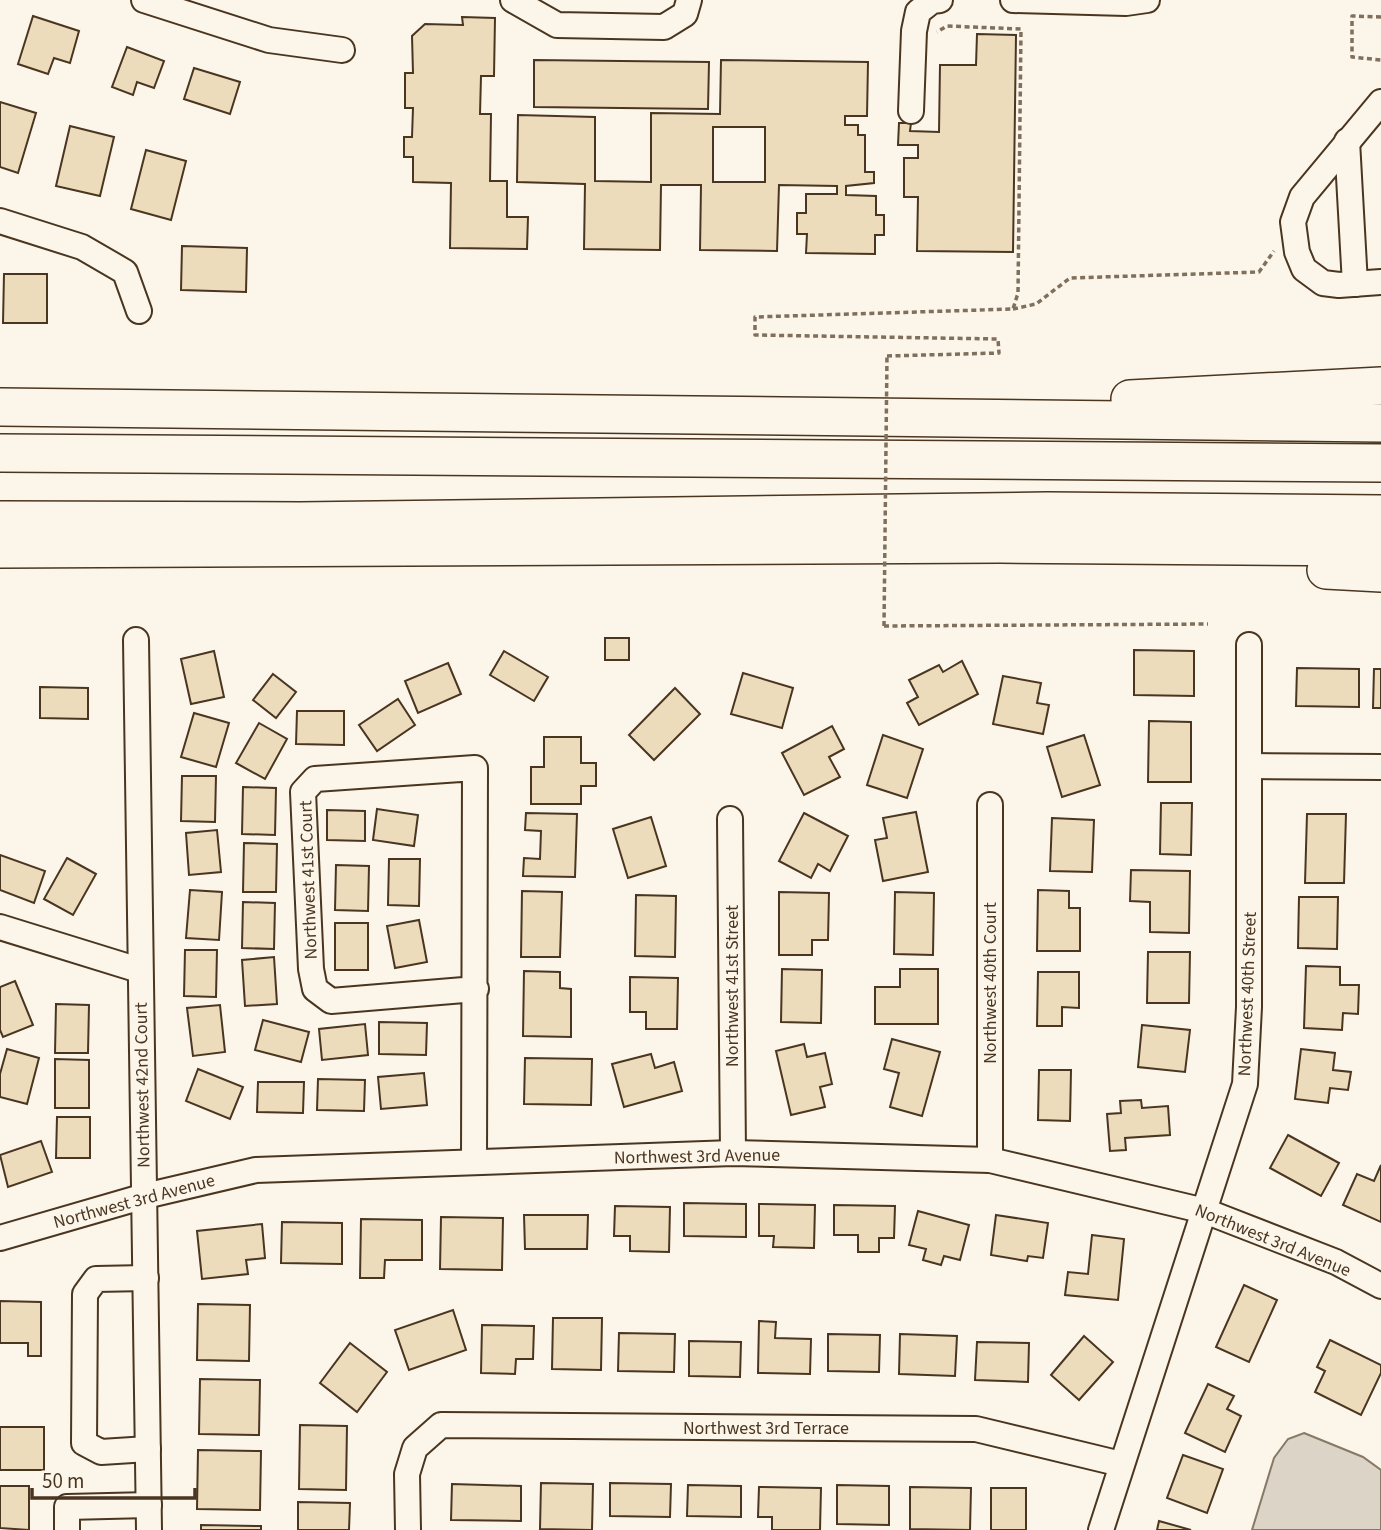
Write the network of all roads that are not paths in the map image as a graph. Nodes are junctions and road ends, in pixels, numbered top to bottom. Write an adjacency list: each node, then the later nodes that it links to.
1 (144, 0): 7 (street)
2 (513, 0): 3 (street)
3 (689, 0)
4 (940, 0): 9 (street)
5 (1013, 0): 6 (street)
6 (1147, 0)
7 (342, 50)
8 (1381, 102): 10 (street)
9 (911, 111)
10 (1347, 141): 13 (street); 13 (street)
11 (0, 221): 14 (street)
12 (1381, 282): 13 (street)
13 (1355, 284)
14 (139, 311)
15 (1381, 386): 17 (highway)
16 (0, 407): 17 (highway)
17 (914, 418): 18 (highway)
18 (1381, 423)
19 (0, 453): 20 (highway)
20 (1381, 463)
21 (0, 496): 22 (highway)
22 (1048, 511): 23 (highway); 24 (highway)
23 (1381, 514)
24 (0, 520)
25 (1000, 544): 26 (highway); 27 (highway); 28 (highway)
26 (1381, 547)
27 (0, 549)
28 (1381, 573)
29 (136, 640): 36 (street, Northwest 42nd Court)
30 (1249, 645): 31 (street, Northwest 40th Street)
31 (1250, 766): 32 (street); 42 (street, Northwest 40th Street)
32 (1381, 767)
33 (990, 806): 39 (street, Northwest 40th Court)
34 (730, 819): 38 (street, Northwest 41st Street)
35 (0, 927): 36 (street)
36 (139, 970): 41 (street, Northwest 42nd Court)
37 (476, 989): 37 (street, Northwest 41st Court); 40 (street, Northwest 41st Court)
38 (733, 1153): 39 (street, Northwest 3rd Avenue); 40 (street, Northwest 3rd Avenue)
39 (990, 1160): 42 (street, Northwest 3rd Avenue)
40 (474, 1162): 41 (street, Northwest 3rd Avenue)
41 (145, 1196): 43 (street, Northwest 3rd Avenue); 44 (street, Northwest 42nd Court)
42 (1205, 1211): 45 (street, Northwest 3rd Avenue); 47 (street, Northwest 40th Street)
43 (0, 1238)
44 (146, 1278): 46 (street, Northwest 42nd Court); 46 (street)
45 (1381, 1286)
46 (148, 1449): 48 (street, Northwest 42nd Court)
47 (1121, 1464): 51 (street, Northwest 3rd Terrace); 52 (street, Northwest 40th Street)
48 (149, 1505): 49 (street); 50 (street, Northwest 42nd Court)
49 (67, 1530)
50 (149, 1530)
51 (408, 1530)
52 (1101, 1530)

